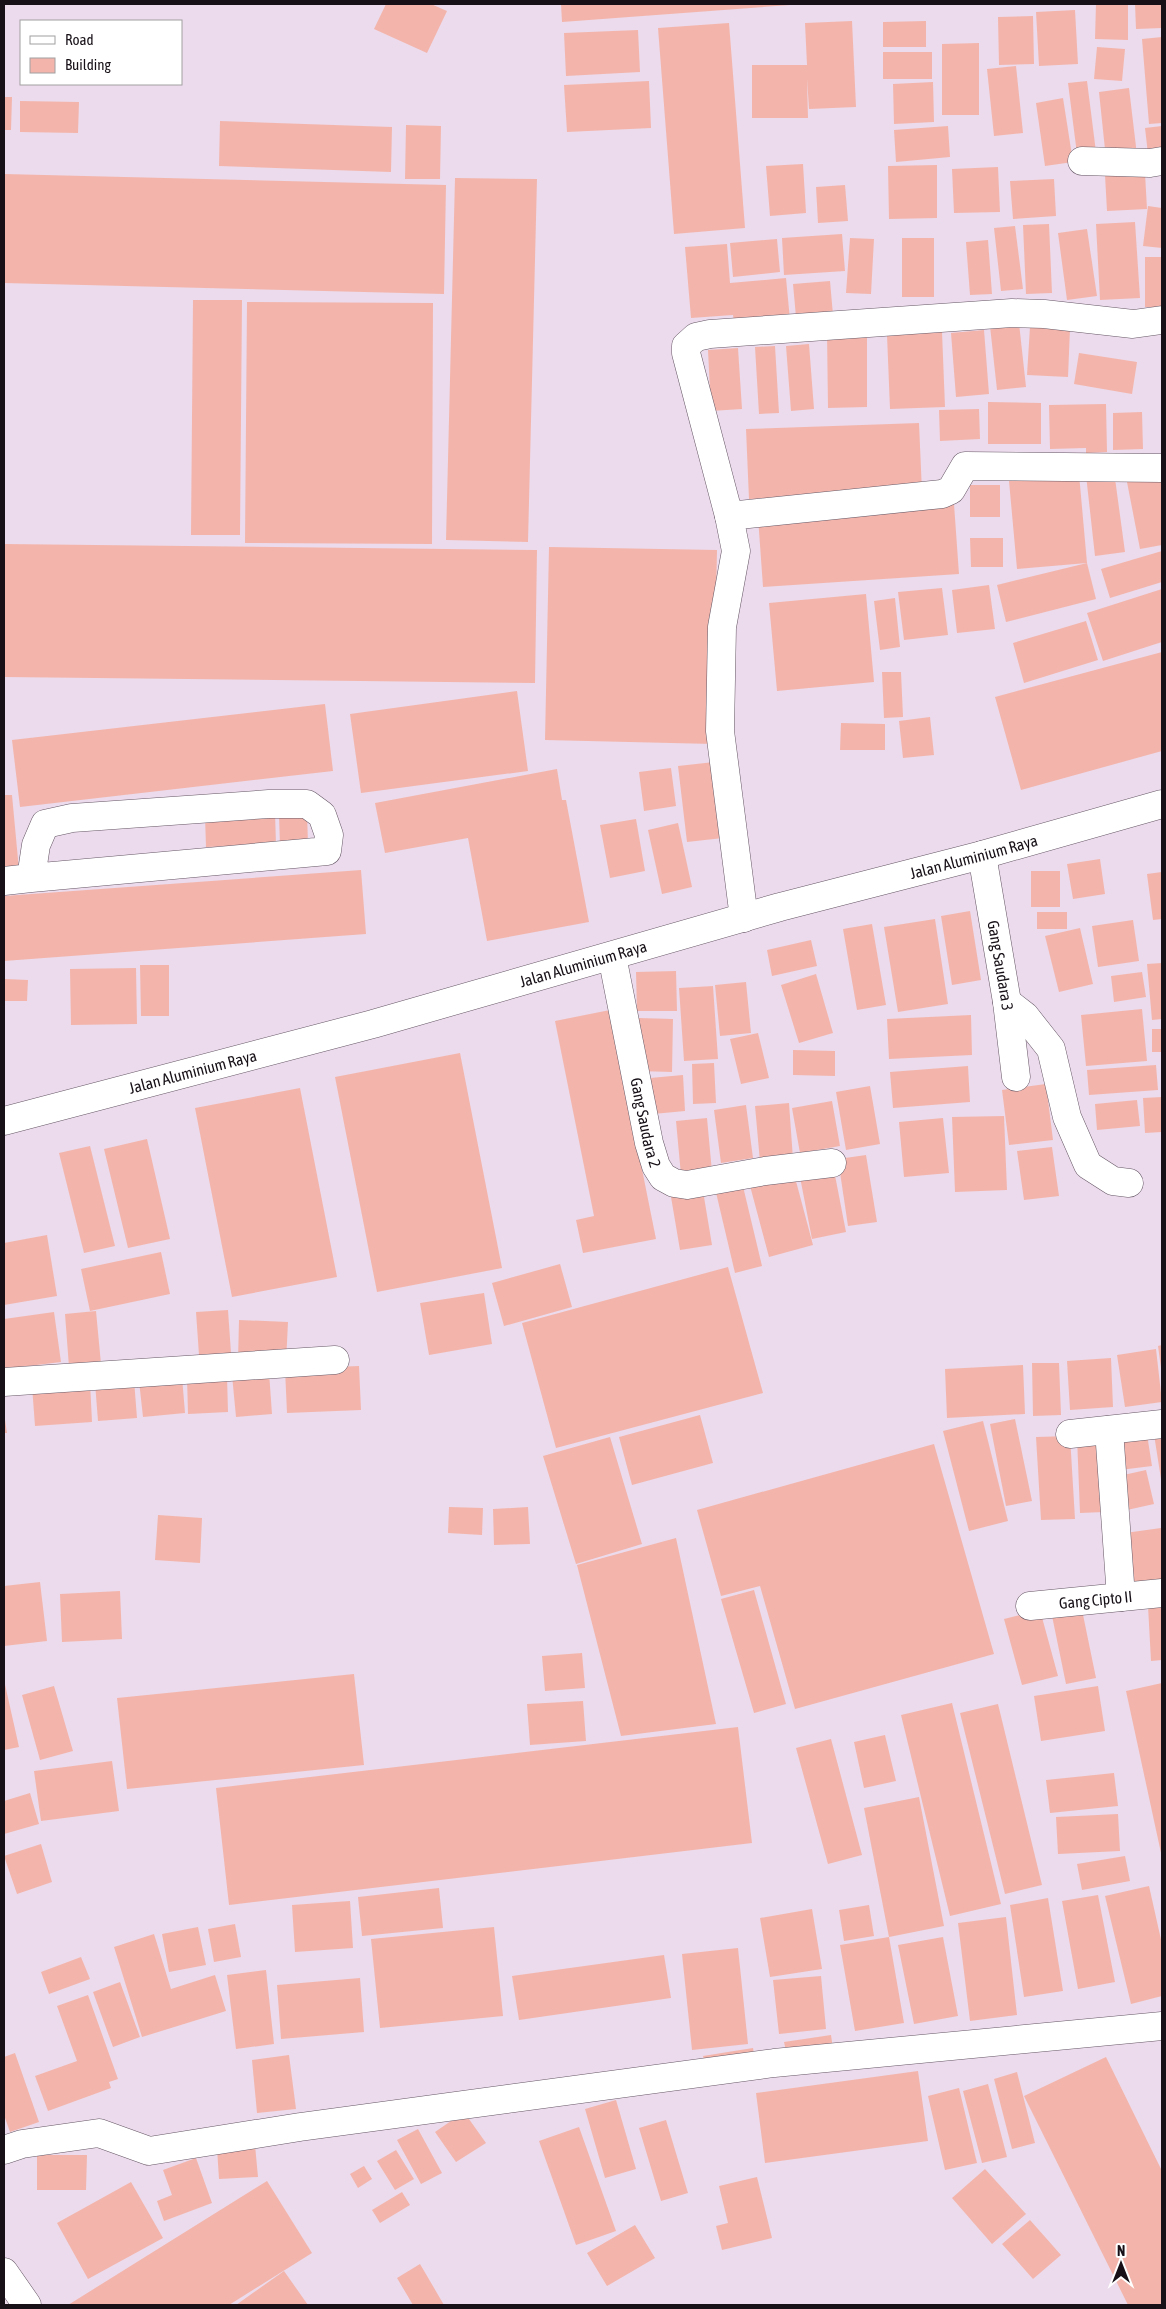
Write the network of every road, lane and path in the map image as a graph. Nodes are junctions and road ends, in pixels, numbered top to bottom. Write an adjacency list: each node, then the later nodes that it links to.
1 (1082, 161): 2 (main road)
2 (1162, 161)
3 (1162, 320): 5 (main road)
4 (1162, 468): 5 (main road)
5 (729, 516): 10 (main road)
6 (1162, 804): 7 (main road, Jalan Aluminium Raya)
7 (982, 855): 10 (main road, Jalan Aluminium Raya); 12 (main road, Gang Saudara 3)
8 (31, 878): 8 (main road); 9 (main road)
9 (4, 881)
10 (744, 918): 11 (main road, Jalan Aluminium Raya)
11 (612, 956): 14 (main road, Jalan Aluminium Raya); 15 (main road, Gang Saudara 2)
12 (1007, 1002): 13 (main road, Gang Saudara 3); 16 (main road)
13 (1016, 1077)
14 (4, 1121)
15 (832, 1163)
16 (1129, 1184)
17 (335, 1360): 18 (main road)
18 (4, 1382)
19 (1162, 1424): 20 (main road)
20 (1109, 1430): 21 (main road); 23 (main road)
21 (1070, 1434)
22 (1162, 1593): 23 (main road, Gang Cipto II)
23 (1121, 1597): 24 (main road, Gang Cipto II)
24 (1030, 1606)
25 (1162, 2026): 26 (main road)
26 (4, 2150)
27 (4, 2272): 28 (main road)
28 (27, 2305)

